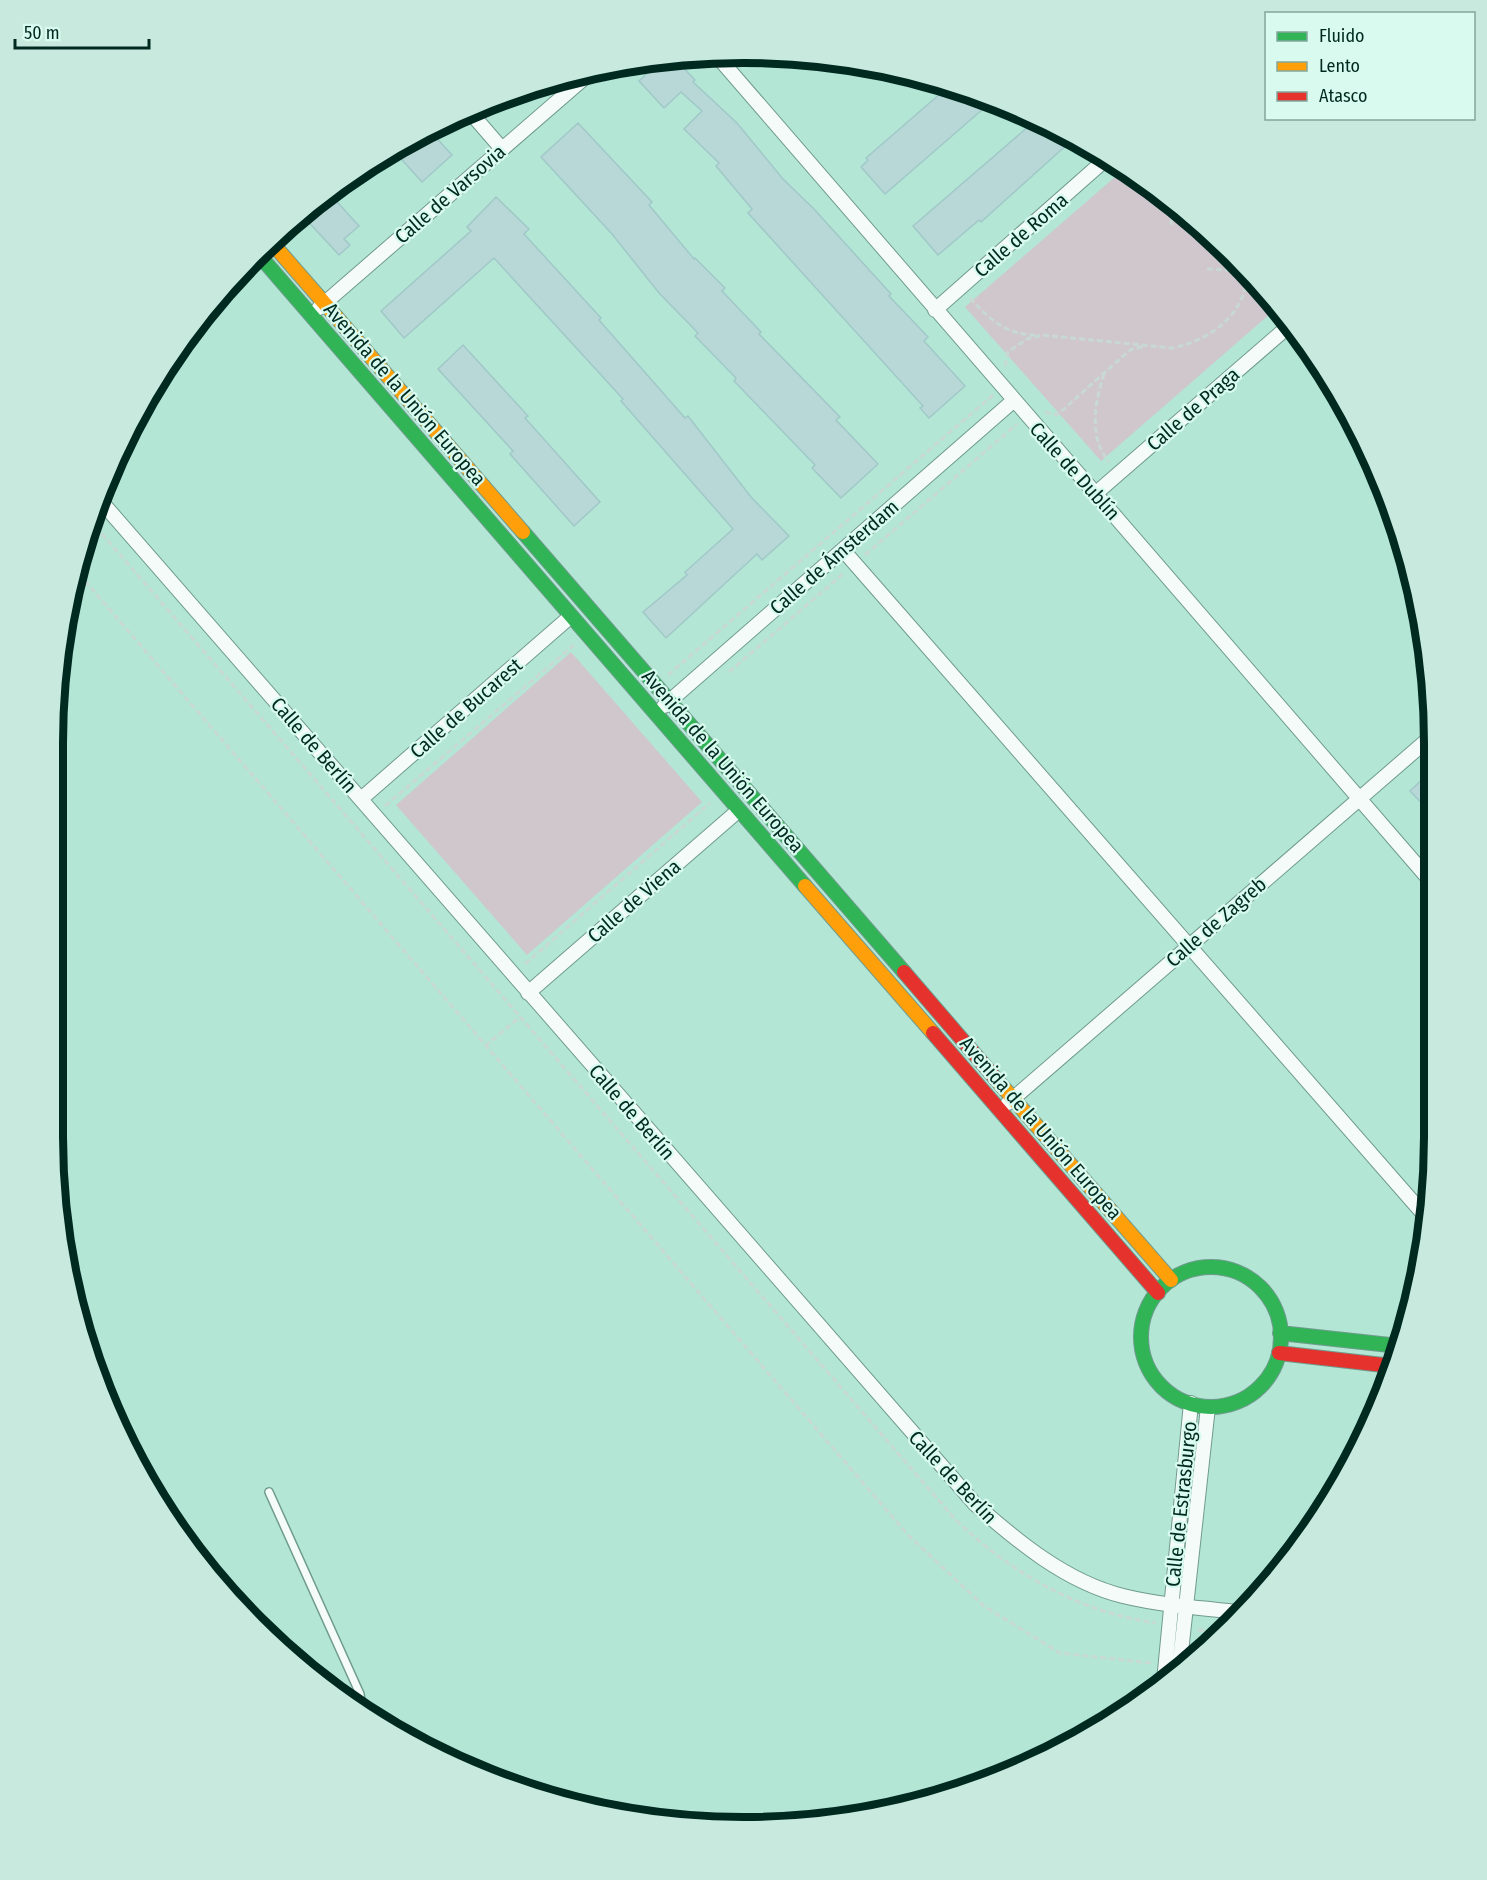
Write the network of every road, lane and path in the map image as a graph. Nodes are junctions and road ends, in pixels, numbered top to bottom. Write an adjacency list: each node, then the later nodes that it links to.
1 (723, 63): 15 (street, Calle de Dublín)
2 (578, 84): 4 (street, Calle de Varsovia)
3 (476, 118): 4 (street)
4 (502, 149): 14 (street, Calle de Varsovia)
5 (1101, 165): 13 (street, Calle de Roma)
6 (1172, 215): 7 (path)
7 (1171, 225)
8 (277, 249): 14 (street, Avenida de la Unión Europea)
9 (264, 260): 16 (street, Avenida de la Unión Europea)
10 (1207, 269): 11 (path)
11 (1233, 271)
12 (1246, 285): 19 (path)
13 (954, 293): 15 (street, Calle de Roma); 18 (path)
14 (324, 304): 16 (street, Calle de Varsovia); 38 (street, Avenida de la Unión Europea)
15 (935, 310): 23 (street, Calle de Dublín)
16 (311, 315): 36 (street, Avenida de la Unión Europea)
17 (1284, 330): 31 (street, Calle de Praga)
18 (1042, 335): 19 (path); 21 (path)
19 (1145, 346): 22 (path)
20 (998, 357): 21 (path)
21 (1006, 366): 23 (path); 23 (path)
22 (1105, 372): 26 (path); 29 (path)
23 (997, 382): 24 (street, Calle de Dublín); 38 (path)
24 (1013, 401): 28 (street, Calle de Dublín); 34 (street, Calle de Ámsterdam)
25 (1039, 405): 26 (path)
26 (1045, 412): 27 (path); 28 (path)
27 (1052, 420)
28 (1032, 423): 32 (street, Calle de Dublín)
29 (1109, 461): 30 (path); 31 (path)
30 (1100, 468)
31 (1114, 478): 32 (street, Calle de Praga)
32 (1095, 494): 42 (street, Calle de Dublín)
33 (106, 507): 43 (street, Calle de Berlín)
34 (843, 550): 39 (street, Calle de Ámsterdam); 49 (street)
35 (83, 578): 54 (path)
36 (571, 616): 40 (street, Avenida de la Unión Europea); 43 (street, Calle de Bucarest)
37 (580, 646): 46 (path)
38 (655, 686): 39 (street, Avenida de la Unión Europea)
39 (669, 702): 40 (street, Calle de Ámsterdam); 55 (street, Avenida de la Unión Europea)
40 (655, 713): 45 (street, Avenida de la Unión Europea)
41 (1424, 743): 42 (street, Calle de Zagreb)
42 (1359, 798): 48 (street, Calle de Dublín); 49 (street, Calle de Zagreb)
43 (361, 799): 46 (street, Calle de Berlín)
44 (712, 799): 50 (path)
45 (740, 810): 52 (street, Calle de Viena); 56 (street, Avenida de la Unión Europea)
46 (375, 815): 47 (path); 50 (street, Calle de Berlín)
47 (358, 830)
48 (1424, 873)
49 (1190, 946): 55 (street, Calle de Zagreb); 57 (street)
50 (512, 975): 51 (path); 52 (street, Calle de Berlín)
51 (496, 989)
52 (528, 993): 67 (street, Calle de Berlín)
53 (520, 1017): 54 (path)
54 (485, 1046): 71 (path)
55 (1013, 1099): 56 (street, Calle de Zagreb); 58 (street, Avenida de la Unión Europea)
56 (1000, 1110): 59 (street, Avenida de la Unión Europea)
57 (1420, 1211)
58 (1171, 1280): 59 (street); 60 (street)
59 (1158, 1293): 64 (street)
60 (1280, 1333): 61 (street); 62 (street)
61 (1391, 1345)
62 (1279, 1353): 63 (street); 65 (street)
63 (1384, 1365)
64 (1191, 1404): 65 (street); 67 (street, Calle de Estrasburgo)
65 (1208, 1407): 68 (street, Calle de Estrasburgo)
66 (269, 1492): 73 (lane)
67 (1171, 1604): 68 (street, Calle de Berlín); 71 (street, Calle de Estrasburgo)
68 (1187, 1606): 69 (street, Calle de Berlín); 70 (street, Calle de Estrasburgo)
69 (1231, 1611)
70 (1181, 1657)
71 (1164, 1665): 72 (street, Calle de Estrasburgo)
72 (1164, 1671)
73 (361, 1699)

